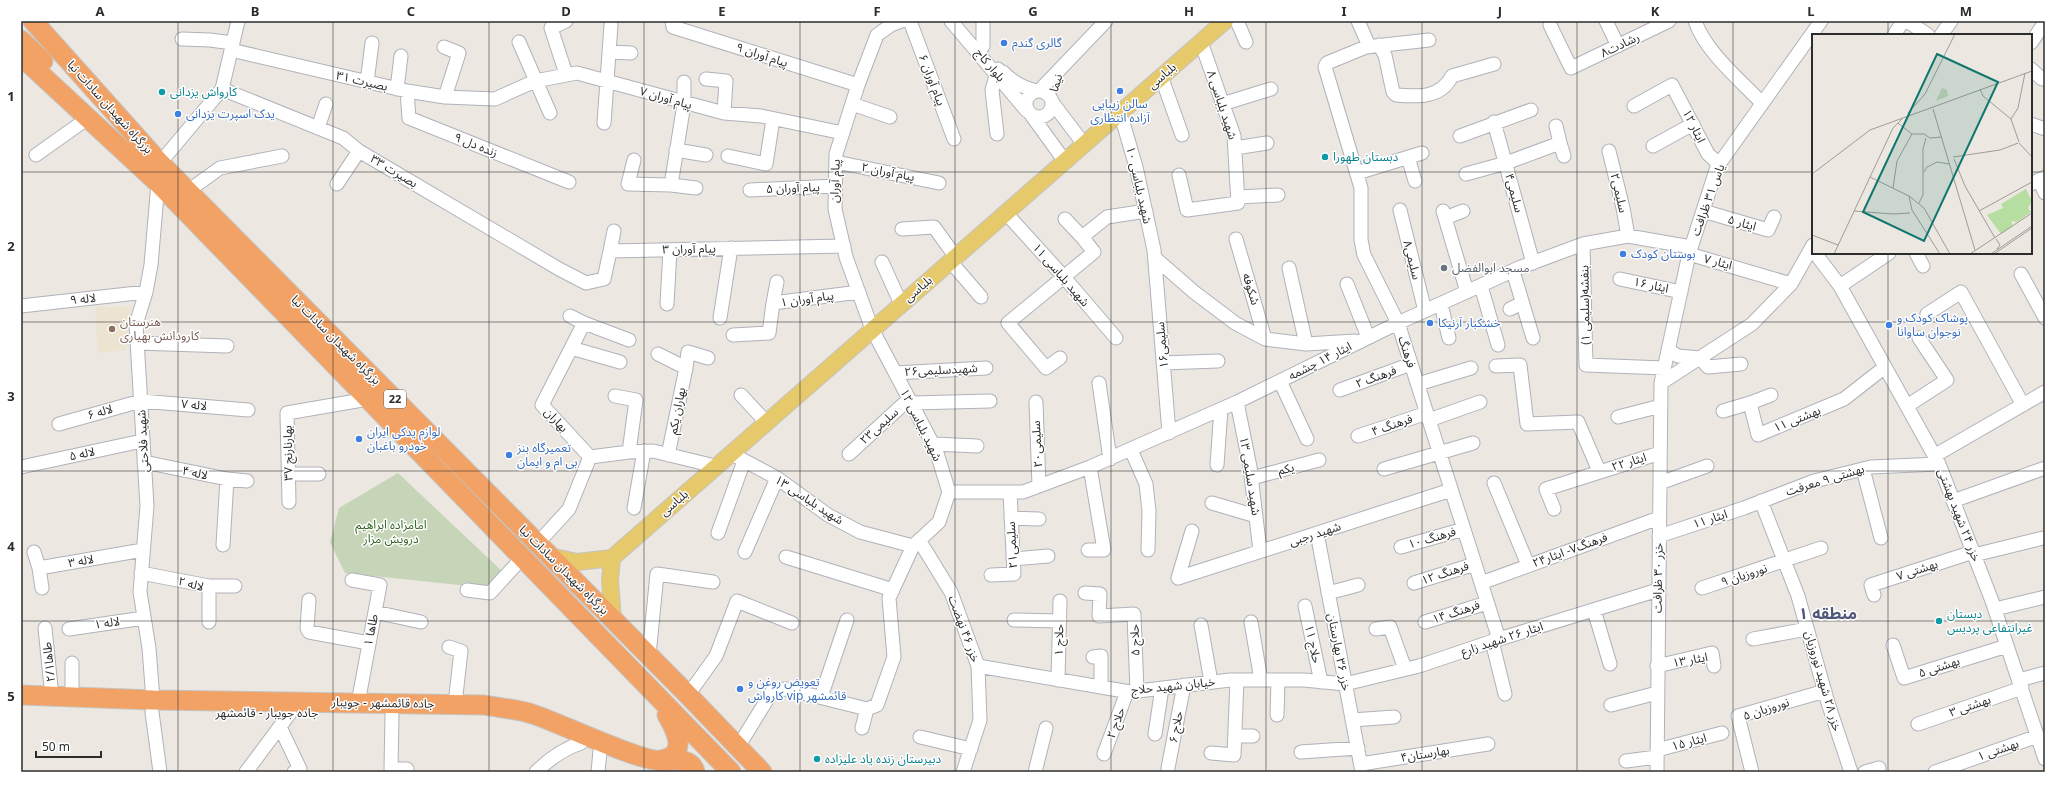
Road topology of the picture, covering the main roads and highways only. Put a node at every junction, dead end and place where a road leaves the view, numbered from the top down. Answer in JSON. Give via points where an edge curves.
{"nodes":[{"id":1,"x":33,"y":21,"type":"edge"},
{"id":2,"x":1225,"y":21,"type":"edge"},
{"id":3,"x":21,"y":40,"type":"edge"},
{"id":4,"x":21,"y":56,"type":"edge"},
{"id":5,"x":88,"y":118,"type":"junction"},
{"id":6,"x":543,"y":550,"type":"junction"},
{"id":7,"x":612,"y":558,"type":"junction"},
{"id":8,"x":613,"y":619,"type":"junction"},
{"id":9,"x":21,"y":695,"type":"edge"},
{"id":10,"x":658,"y":700,"type":"junction"},
{"id":11,"x":153,"y":706,"type":"junction"},
{"id":12,"x":21,"y":708,"type":"edge"},
{"id":13,"x":656,"y":766,"type":"edge"},
{"id":14,"x":695,"y":772,"type":"edge"},
{"id":15,"x":731,"y":772,"type":"edge"},
{"id":16,"x":762,"y":772,"type":"edge"}],
"edges":[{"from":1,"to":6,"type":"highway","name":"بزرگراه شهیدان سادات نیا","number":"22","via":[[160,162]]},
{"from":2,"to":7,"type":"main road","name":"بلباسی","via":[[766,422],[737,457],[715,466]]},
{"from":3,"to":5,"type":"highway","via":[[50,68]]},
{"from":4,"to":5,"type":"highway","name":"بزرگراه شهیدان سادات نیا","number":"22"},
{"from":5,"to":10,"type":"highway","name":"بزرگراه شهیدان سادات نیا","number":"22","via":[[158,183]]},
{"from":6,"to":7,"type":"main road","via":[[577,562]]},
{"from":6,"to":8,"type":"highway","name":"بزرگراه شهیدان سادات نیا","number":"22"},
{"from":7,"to":8,"type":"main road","via":[[610,581]]},
{"from":8,"to":16,"type":"highway","name":"بزرگراه شهیدان سادات نیا","number":"22"},
{"from":9,"to":11,"type":"highway","name":"جاده قائمشهر - جویبار","via":[[72,697]]},
{"from":10,"to":13,"type":"highway","via":[[678,735],[679,746],[672,755]]},
{"from":10,"to":15,"type":"highway","name":"بزرگراه شهیدان سادات نیا","number":"22"},
{"from":11,"to":12,"type":"highway","name":"جاده جویبار - قائمشهر"},
{"from":11,"to":13,"type":"highway","name":"جاده جویبار - قائمشهر","via":[[285,720],[392,715],[493,719],[528,725],[600,751]]},
{"from":11,"to":13,"type":"highway","name":"جاده قائمشهر - جویبار","via":[[358,703],[484,705],[531,714],[636,755]]},
{"from":13,"to":14,"type":"highway","via":[[685,760],[691,763]]}]}
